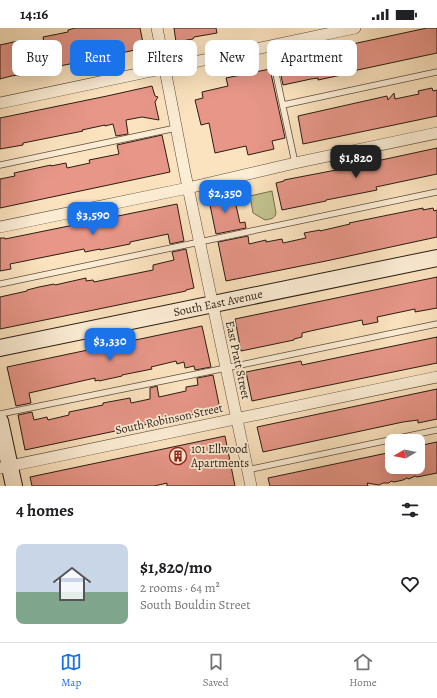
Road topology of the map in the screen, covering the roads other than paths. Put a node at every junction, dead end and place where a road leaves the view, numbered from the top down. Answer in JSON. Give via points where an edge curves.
{"nodes":[{"id":1,"x":157,"y":28,"type":"edge"},
{"id":2,"x":355,"y":28,"type":"edge"},
{"id":3,"x":159,"y":40,"type":"edge"},
{"id":4,"x":298,"y":40,"type":"edge"},
{"id":5,"x":267,"y":47,"type":"edge"},
{"id":6,"x":197,"y":61,"type":"edge"},
{"id":7,"x":437,"y":72,"type":"edge"},
{"id":8,"x":133,"y":75,"type":"edge"},
{"id":9,"x":166,"y":76,"type":"edge"},
{"id":10,"x":277,"y":76,"type":"edge"},
{"id":11,"x":0,"y":103,"type":"edge"},
{"id":12,"x":283,"y":105,"type":"junction"},
{"id":13,"x":176,"y":128,"type":"junction"},
{"id":14,"x":437,"y":132,"type":"edge"},
{"id":15,"x":295,"y":163,"type":"junction"},
{"id":16,"x":0,"y":165,"type":"edge"},
{"id":17,"x":188,"y":188,"type":"junction"},
{"id":18,"x":437,"y":192,"type":"edge"},
{"id":19,"x":0,"y":227,"type":"edge"},
{"id":20,"x":199,"y":242,"type":"junction"},
{"id":21,"x":437,"y":258,"type":"edge"},
{"id":22,"x":0,"y":284,"type":"edge"},
{"id":23,"x":212,"y":304,"type":"junction"},
{"id":24,"x":437,"y":324,"type":"edge"},
{"id":25,"x":0,"y":348,"type":"edge"},
{"id":26,"x":226,"y":368,"type":"junction"},
{"id":27,"x":437,"y":376,"type":"edge"},
{"id":28,"x":0,"y":414,"type":"edge"},
{"id":29,"x":237,"y":418,"type":"junction"},
{"id":30,"x":0,"y":421,"type":"edge"},
{"id":31,"x":437,"y":430,"type":"edge"},
{"id":32,"x":5,"y":467,"type":"edge"},
{"id":33,"x":248,"y":470,"type":"junction"},
{"id":34,"x":14,"y":486,"type":"edge"},
{"id":35,"x":251,"y":486,"type":"edge"}],
"edges":[{"from":1,"to":3,"type":"street","name":"East Pratt Street"},
{"from":2,"to":4,"type":"street"},
{"from":5,"to":6,"type":"street"},
{"from":7,"to":12,"type":"lane"},
{"from":8,"to":11,"type":"street"},
{"from":9,"to":13,"type":"street","name":"East Pratt Street"},
{"from":10,"to":12,"type":"lane"},
{"from":12,"to":15,"type":"lane"},
{"from":13,"to":16,"type":"lane"},
{"from":13,"to":17,"type":"street","name":"East Pratt Street"},
{"from":14,"to":15,"type":"street"},
{"from":15,"to":17,"type":"street"},
{"from":17,"to":19,"type":"street"},
{"from":17,"to":20,"type":"street","name":"East Pratt Street"},
{"from":18,"to":20,"type":"lane"},
{"from":20,"to":22,"type":"lane"},
{"from":20,"to":23,"type":"street","name":"East Pratt Street"},
{"from":21,"to":23,"type":"street","name":"South East Avenue"},
{"from":23,"to":25,"type":"street","name":"South East Avenue"},
{"from":23,"to":26,"type":"street","name":"East Pratt Street"},
{"from":24,"to":26,"type":"lane"},
{"from":26,"to":28,"type":"lane"},
{"from":26,"to":29,"type":"street","name":"East Pratt Street"},
{"from":27,"to":29,"type":"street","name":"South Robinson Street"},
{"from":29,"to":32,"type":"street","name":"South Robinson Street"},
{"from":29,"to":33,"type":"street","name":"East Pratt Street"},
{"from":30,"to":32,"type":"street"},
{"from":31,"to":33,"type":"lane"},
{"from":32,"to":34,"type":"street"},
{"from":33,"to":35,"type":"street","name":"East Pratt Street"}]}
